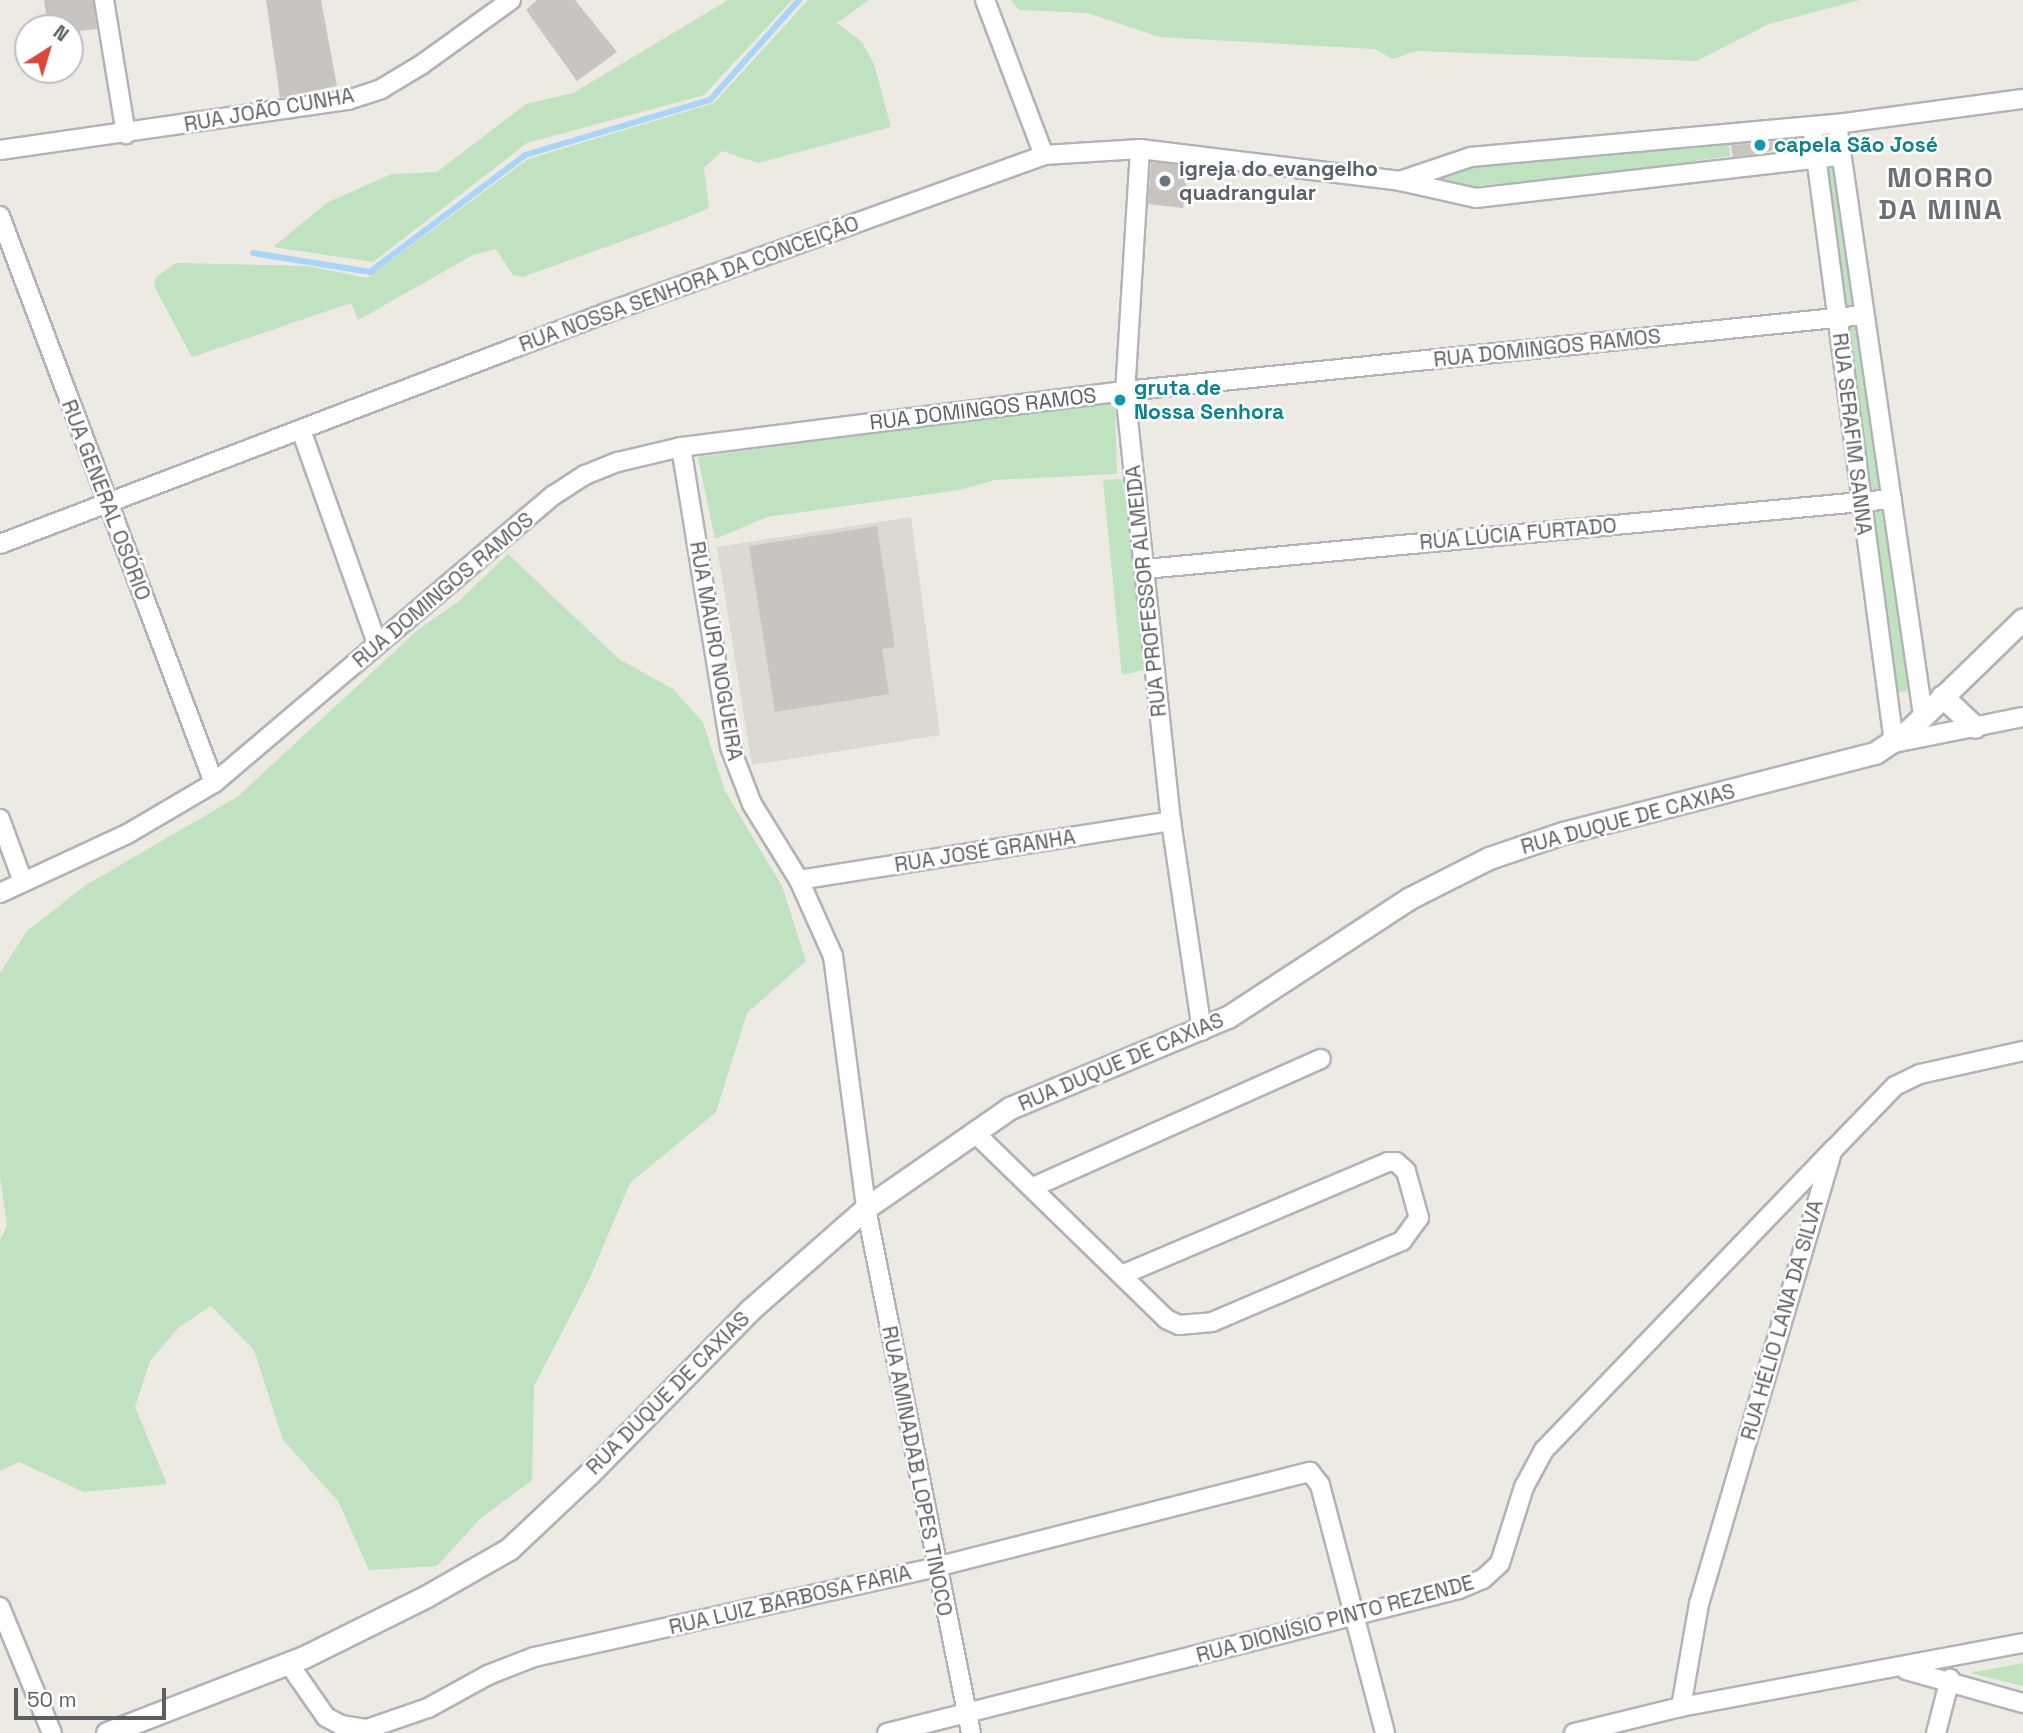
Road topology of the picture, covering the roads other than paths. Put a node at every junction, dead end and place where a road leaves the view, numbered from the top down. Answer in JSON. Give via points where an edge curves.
{"nodes":[{"id":1,"x":104,"y":0,"type":"edge"},
{"id":2,"x":510,"y":0,"type":"edge"},
{"id":3,"x":985,"y":0,"type":"edge"},
{"id":4,"x":2023,"y":99,"type":"edge"},
{"id":5,"x":1837,"y":124,"type":"junction"},
{"id":6,"x":1812,"y":126,"type":"junction"},
{"id":7,"x":126,"y":134,"type":"junction"},
{"id":8,"x":1140,"y":149,"type":"junction"},
{"id":9,"x":0,"y":150,"type":"edge"},
{"id":10,"x":1044,"y":155,"type":"junction"},
{"id":11,"x":1841,"y":156,"type":"junction"},
{"id":12,"x":1816,"y":159,"type":"junction"},
{"id":13,"x":1400,"y":181,"type":"junction"},
{"id":14,"x":0,"y":216,"type":"edge"},
{"id":15,"x":1864,"y":315,"type":"junction"},
{"id":16,"x":1837,"y":317,"type":"junction"},
{"id":17,"x":1125,"y":391,"type":"junction"},
{"id":18,"x":301,"y":430,"type":"junction"},
{"id":19,"x":681,"y":447,"type":"junction"},
{"id":20,"x":1892,"y":499,"type":"junction"},
{"id":21,"x":1859,"y":502,"type":"junction"},
{"id":22,"x":106,"y":503,"type":"junction"},
{"id":23,"x":0,"y":544,"type":"edge"},
{"id":24,"x":1144,"y":569,"type":"junction"},
{"id":25,"x":2023,"y":619,"type":"edge"},
{"id":26,"x":377,"y":645,"type":"junction"},
{"id":27,"x":1942,"y":696,"type":"junction"},
{"id":28,"x":1923,"y":715,"type":"junction"},
{"id":29,"x":2023,"y":717,"type":"edge"},
{"id":30,"x":1975,"y":727,"type":"junction"},
{"id":31,"x":1894,"y":743,"type":"junction"},
{"id":32,"x":215,"y":783,"type":"junction"},
{"id":33,"x":0,"y":819,"type":"edge"},
{"id":34,"x":1171,"y":821,"type":"junction"},
{"id":35,"x":799,"y":880,"type":"junction"},
{"id":36,"x":23,"y":882,"type":"junction"},
{"id":37,"x":0,"y":893,"type":"edge"},
{"id":38,"x":1202,"y":1031,"type":"junction"},
{"id":39,"x":2023,"y":1051,"type":"edge"},
{"id":40,"x":1321,"y":1059,"type":"dead end"},
{"id":41,"x":974,"y":1132,"type":"junction"},
{"id":42,"x":1833,"y":1150,"type":"junction"},
{"id":43,"x":1033,"y":1187,"type":"junction"},
{"id":44,"x":866,"y":1208,"type":"junction"},
{"id":45,"x":1124,"y":1274,"type":"junction"},
{"id":46,"x":936,"y":1567,"type":"junction"},
{"id":47,"x":0,"y":1607,"type":"edge"},
{"id":48,"x":1352,"y":1616,"type":"junction"},
{"id":49,"x":2023,"y":1643,"type":"edge"},
{"id":50,"x":289,"y":1664,"type":"junction"},
{"id":51,"x":1899,"y":1668,"type":"junction"},
{"id":52,"x":1950,"y":1679,"type":"junction"},
{"id":53,"x":2023,"y":1703,"type":"edge"},
{"id":54,"x":1681,"y":1707,"type":"junction"},
{"id":55,"x":968,"y":1724,"type":"edge"},
{"id":56,"x":52,"y":1733,"type":"edge"},
{"id":57,"x":107,"y":1733,"type":"edge"},
{"id":58,"x":887,"y":1733,"type":"edge"},
{"id":59,"x":1385,"y":1733,"type":"edge"},
{"id":60,"x":1574,"y":1733,"type":"edge"},
{"id":61,"x":1936,"y":1733,"type":"edge"}],
"edges":[{"from":1,"to":7,"type":"street"},
{"from":2,"to":7,"type":"street","name":"RUA JOÃO CUNHA","via":[[381,89],[348,100]]},
{"from":3,"to":10,"type":"street"},
{"from":4,"to":5,"type":"street","name":"RUA NOSSA SENHORA DA CONCEIÇÃO"},
{"from":5,"to":6,"type":"street","name":"RUA NOSSA SENHORA DA CONCEIÇÃO"},
{"from":5,"to":11,"type":"street","name":"RUA SERAFIM SANNA"},
{"from":6,"to":12,"type":"street","name":"RUA SERAFIM SANNA"},
{"from":6,"to":13,"type":"street","name":"RUA NOSSA SENHORA DA CONCEIÇÃO","via":[[1471,158]]},
{"from":7,"to":9,"type":"street","name":"RUA JOÃO CUNHA"},
{"from":8,"to":10,"type":"street","name":"RUA NOSSA SENHORA DA CONCEIÇÃO"},
{"from":8,"to":13,"type":"street","name":"RUA NOSSA SENHORA DA CONCEIÇÃO"},
{"from":8,"to":17,"type":"street","name":"RUA PROFESSOR ALMEIDA"},
{"from":10,"to":18,"type":"street","name":"RUA NOSSA SENHORA DA CONCEIÇÃO","via":[[606,313]]},
{"from":11,"to":12,"type":"street","name":"RUA NOSSA SENHORA DA CONCEIÇÃO"},
{"from":11,"to":15,"type":"street","name":"RUA SERAFIM SANNA"},
{"from":12,"to":13,"type":"street","name":"RUA NOSSA SENHORA DA CONCEIÇÃO","via":[[1476,198]]},
{"from":12,"to":16,"type":"street","name":"RUA SERAFIM SANNA"},
{"from":14,"to":22,"type":"street","name":"RUA GENERAL OSÓRIO"},
{"from":15,"to":16,"type":"street","name":"RUA DOMINGOS RAMOS"},
{"from":15,"to":20,"type":"street","name":"RUA SERAFIM SANNA"},
{"from":16,"to":17,"type":"street","name":"RUA DOMINGOS RAMOS"},
{"from":16,"to":21,"type":"street","name":"RUA SERAFIM SANNA"},
{"from":17,"to":19,"type":"street","name":"RUA DOMINGOS RAMOS"},
{"from":17,"to":24,"type":"street","name":"RUA PROFESSOR ALMEIDA"},
{"from":18,"to":22,"type":"street","name":"RUA NOSSA SENHORA DA CONCEIÇÃO"},
{"from":18,"to":26,"type":"street"},
{"from":19,"to":26,"type":"street","name":"RUA DOMINGOS RAMOS","via":[[618,462],[574,482]]},
{"from":19,"to":35,"type":"street","name":"RUA MAURO NOGUEIRA","via":[[730,747],[752,804]]},
{"from":20,"to":21,"type":"street","name":"RUA LÚCIA FURTADO"},
{"from":20,"to":28,"type":"street","name":"RUA SERAFIM SANNA"},
{"from":21,"to":24,"type":"street","name":"RUA LÚCIA FURTADO"},
{"from":21,"to":31,"type":"street","name":"RUA SERAFIM SANNA"},
{"from":22,"to":23,"type":"street","name":"RUA NOSSA SENHORA DA CONCEIÇÃO"},
{"from":22,"to":32,"type":"street","name":"RUA GENERAL OSÓRIO"},
{"from":24,"to":34,"type":"street","name":"RUA PROFESSOR ALMEIDA"},
{"from":25,"to":27,"type":"street","name":"RUA DUQUE DE CAXIAS"},
{"from":26,"to":32,"type":"street","name":"RUA DOMINGOS RAMOS"},
{"from":27,"to":28,"type":"street","name":"RUA DUQUE DE CAXIAS"},
{"from":27,"to":30,"type":"street"},
{"from":28,"to":31,"type":"street","name":"RUA DUQUE DE CAXIAS"},
{"from":29,"to":30,"type":"street"},
{"from":30,"to":31,"type":"street"},
{"from":31,"to":38,"type":"street","name":"RUA DUQUE DE CAXIAS","via":[[1860,759],[1563,833],[1489,858],[1408,899]]},
{"from":32,"to":36,"type":"street","name":"RUA DOMINGOS RAMOS","via":[[128,833]]},
{"from":33,"to":36,"type":"street"},
{"from":34,"to":35,"type":"street","name":"RUA JOSÉ GRANHA"},
{"from":34,"to":38,"type":"street","name":"RUA PROFESSOR ALMEIDA"},
{"from":35,"to":44,"type":"street","name":"RUA MAURO NOGUEIRA","via":[[833,956]]},
{"from":36,"to":37,"type":"street","name":"RUA DOMINGOS RAMOS"},
{"from":38,"to":41,"type":"street","name":"RUA DUQUE DE CAXIAS","via":[[1045,1090]]},
{"from":39,"to":42,"type":"street","name":"RUA HÉLIO LANA DA SILVA","via":[[1920,1074],[1895,1086]]},
{"from":40,"to":43,"type":"street"},
{"from":41,"to":43,"type":"street"},
{"from":41,"to":44,"type":"street","name":"RUA DUQUE DE CAXIAS"},
{"from":42,"to":48,"type":"street","name":"RUA DIONÍSIO PINTO REZENDE","via":[[1544,1450],[1524,1487],[1500,1563],[1483,1579],[1459,1589]]},
{"from":42,"to":54,"type":"street","name":"RUA HÉLIO LANA DA SILVA","via":[[1699,1604]]},
{"from":43,"to":45,"type":"street"},
{"from":44,"to":46,"type":"street","name":"RUA AMINADAB LOPES TINOCO"},
{"from":44,"to":50,"type":"street","name":"RUA DUQUE DE CAXIAS","via":[[713,1344],[589,1474],[509,1549],[425,1597]]},
{"from":45,"to":45,"type":"street","via":[[1166,1319],[1194,1326],[1402,1241],[1419,1218],[1406,1171],[1402,1165],[1388,1162]]},
{"from":46,"to":48,"type":"street","name":"RUA LUIZ BARBOSA FARIA","via":[[1310,1472],[1320,1485]]},
{"from":46,"to":50,"type":"street","name":"RUA LUIZ BARBOSA FARIA","via":[[534,1657],[507,1666],[428,1708],[367,1729],[326,1717]]},
{"from":46,"to":55,"type":"street","name":"RUA AMINADAB LOPES TINOCO"},
{"from":47,"to":56,"type":"street"},
{"from":48,"to":55,"type":"street","name":"RUA DIONÍSIO PINTO REZENDE"},
{"from":48,"to":59,"type":"street"},
{"from":49,"to":51,"type":"street"},
{"from":50,"to":57,"type":"street","name":"RUA DUQUE DE CAXIAS"},
{"from":51,"to":52,"type":"street"},
{"from":51,"to":54,"type":"street"},
{"from":52,"to":53,"type":"street"},
{"from":52,"to":61,"type":"street"},
{"from":54,"to":60,"type":"street"},
{"from":55,"to":58,"type":"street","name":"RUA DIONÍSIO PINTO REZENDE"}]}
